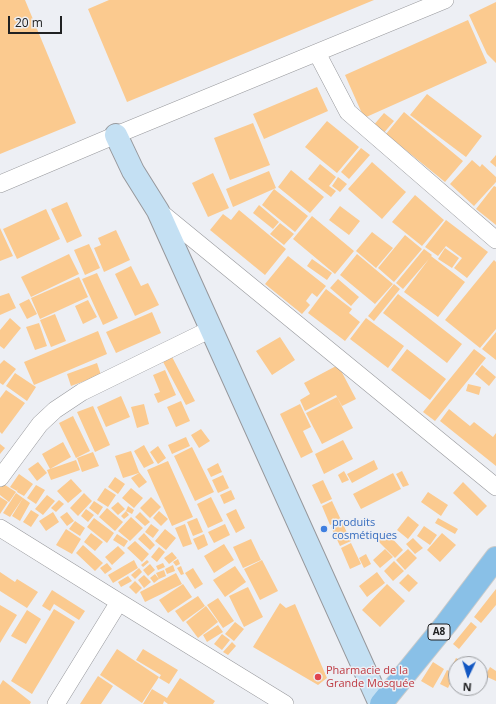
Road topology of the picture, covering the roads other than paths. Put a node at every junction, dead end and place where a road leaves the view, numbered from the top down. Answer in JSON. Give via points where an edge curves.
{"nodes":[{"id":1,"x":445,"y":0,"type":"edge"},
{"id":2,"x":317,"y":53,"type":"junction"},
{"id":3,"x":116,"y":135,"type":"junction"},
{"id":4,"x":0,"y":184,"type":"edge"},
{"id":5,"x":158,"y":211,"type":"junction"},
{"id":6,"x":496,"y":240,"type":"edge"},
{"id":7,"x":211,"y":329,"type":"junction"},
{"id":8,"x":0,"y":478,"type":"edge"},
{"id":9,"x":496,"y":487,"type":"edge"},
{"id":10,"x":0,"y":528,"type":"edge"},
{"id":11,"x":496,"y":558,"type":"edge"},
{"id":12,"x":118,"y":602,"type":"junction"},
{"id":13,"x":56,"y":704,"type":"edge"},
{"id":14,"x":285,"y":704,"type":"edge"},
{"id":15,"x":380,"y":704,"type":"edge"}],
"edges":[{"from":1,"to":2,"type":"street"},
{"from":2,"to":3,"type":"street"},
{"from":2,"to":6,"type":"street","via":[[348,112]]},
{"from":3,"to":4,"type":"street"},
{"from":3,"to":5,"type":"main road","via":[[133,171]]},
{"from":5,"to":7,"type":"main road"},
{"from":5,"to":9,"type":"street"},
{"from":7,"to":8,"type":"street","via":[[70,399],[40,424]]},
{"from":7,"to":15,"type":"main road"},
{"from":10,"to":12,"type":"street"},
{"from":11,"to":15,"type":"main road","number":"A8"},
{"from":12,"to":13,"type":"street"},
{"from":12,"to":14,"type":"street"}]}
